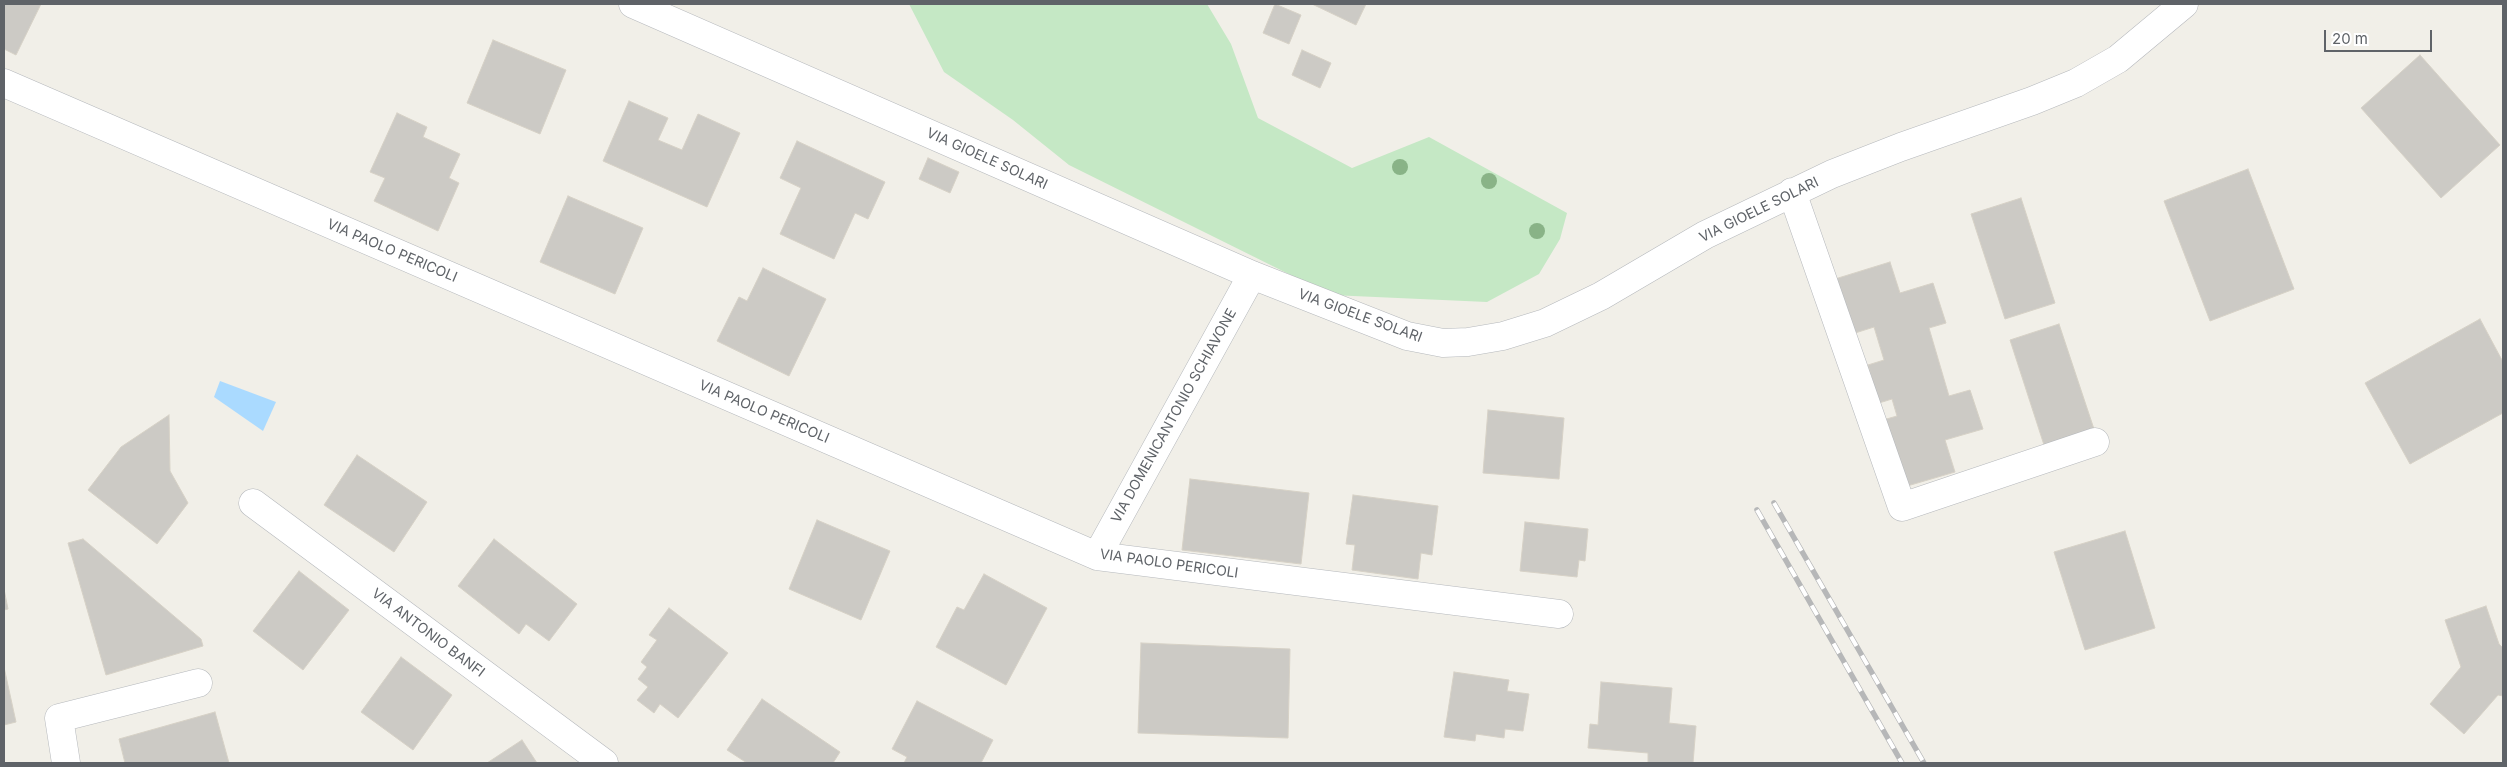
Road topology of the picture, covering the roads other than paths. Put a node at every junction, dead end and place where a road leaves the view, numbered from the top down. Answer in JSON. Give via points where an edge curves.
{"nodes":[{"id":1,"x":633,"y":4,"type":"edge"},
{"id":2,"x":2184,"y":4,"type":"edge"},
{"id":3,"x":4,"y":84,"type":"edge"},
{"id":4,"x":1792,"y":192,"type":"junction"},
{"id":5,"x":1252,"y":275,"type":"junction"},
{"id":6,"x":2095,"y":442,"type":"dead end"},
{"id":7,"x":252,"y":502,"type":"dead end"},
{"id":8,"x":1097,"y":556,"type":"junction"},
{"id":9,"x":1559,"y":614,"type":"dead end"},
{"id":10,"x":198,"y":684,"type":"dead end"},
{"id":11,"x":66,"y":763,"type":"edge"},
{"id":12,"x":604,"y":763,"type":"edge"}],
"edges":[{"from":1,"to":5,"type":"street","name":"VIA GIOELE SOLARI"},
{"from":2,"to":4,"type":"street","name":"VIA GIOELE SOLARI","via":[[2118,59],[2076,83],[2032,102],[1856,164]]},
{"from":3,"to":8,"type":"street","name":"VIA PAOLO PERICOLI"},
{"from":4,"to":5,"type":"street","name":"VIA GIOELE SOLARI","via":[[1705,235],[1571,311],[1525,330],[1477,341],[1444,343],[1407,336]]},
{"from":4,"to":6,"type":"street","via":[[1902,507]]},
{"from":5,"to":8,"type":"street","name":"VIA DOMENICANTONIO SCHIAVONE"},
{"from":7,"to":12,"type":"street","name":"VIA ANTONIO BANFI"},
{"from":8,"to":9,"type":"street","name":"VIA PAOLO PERICOLI"},
{"from":10,"to":11,"type":"street","via":[[59,718]]}]}
